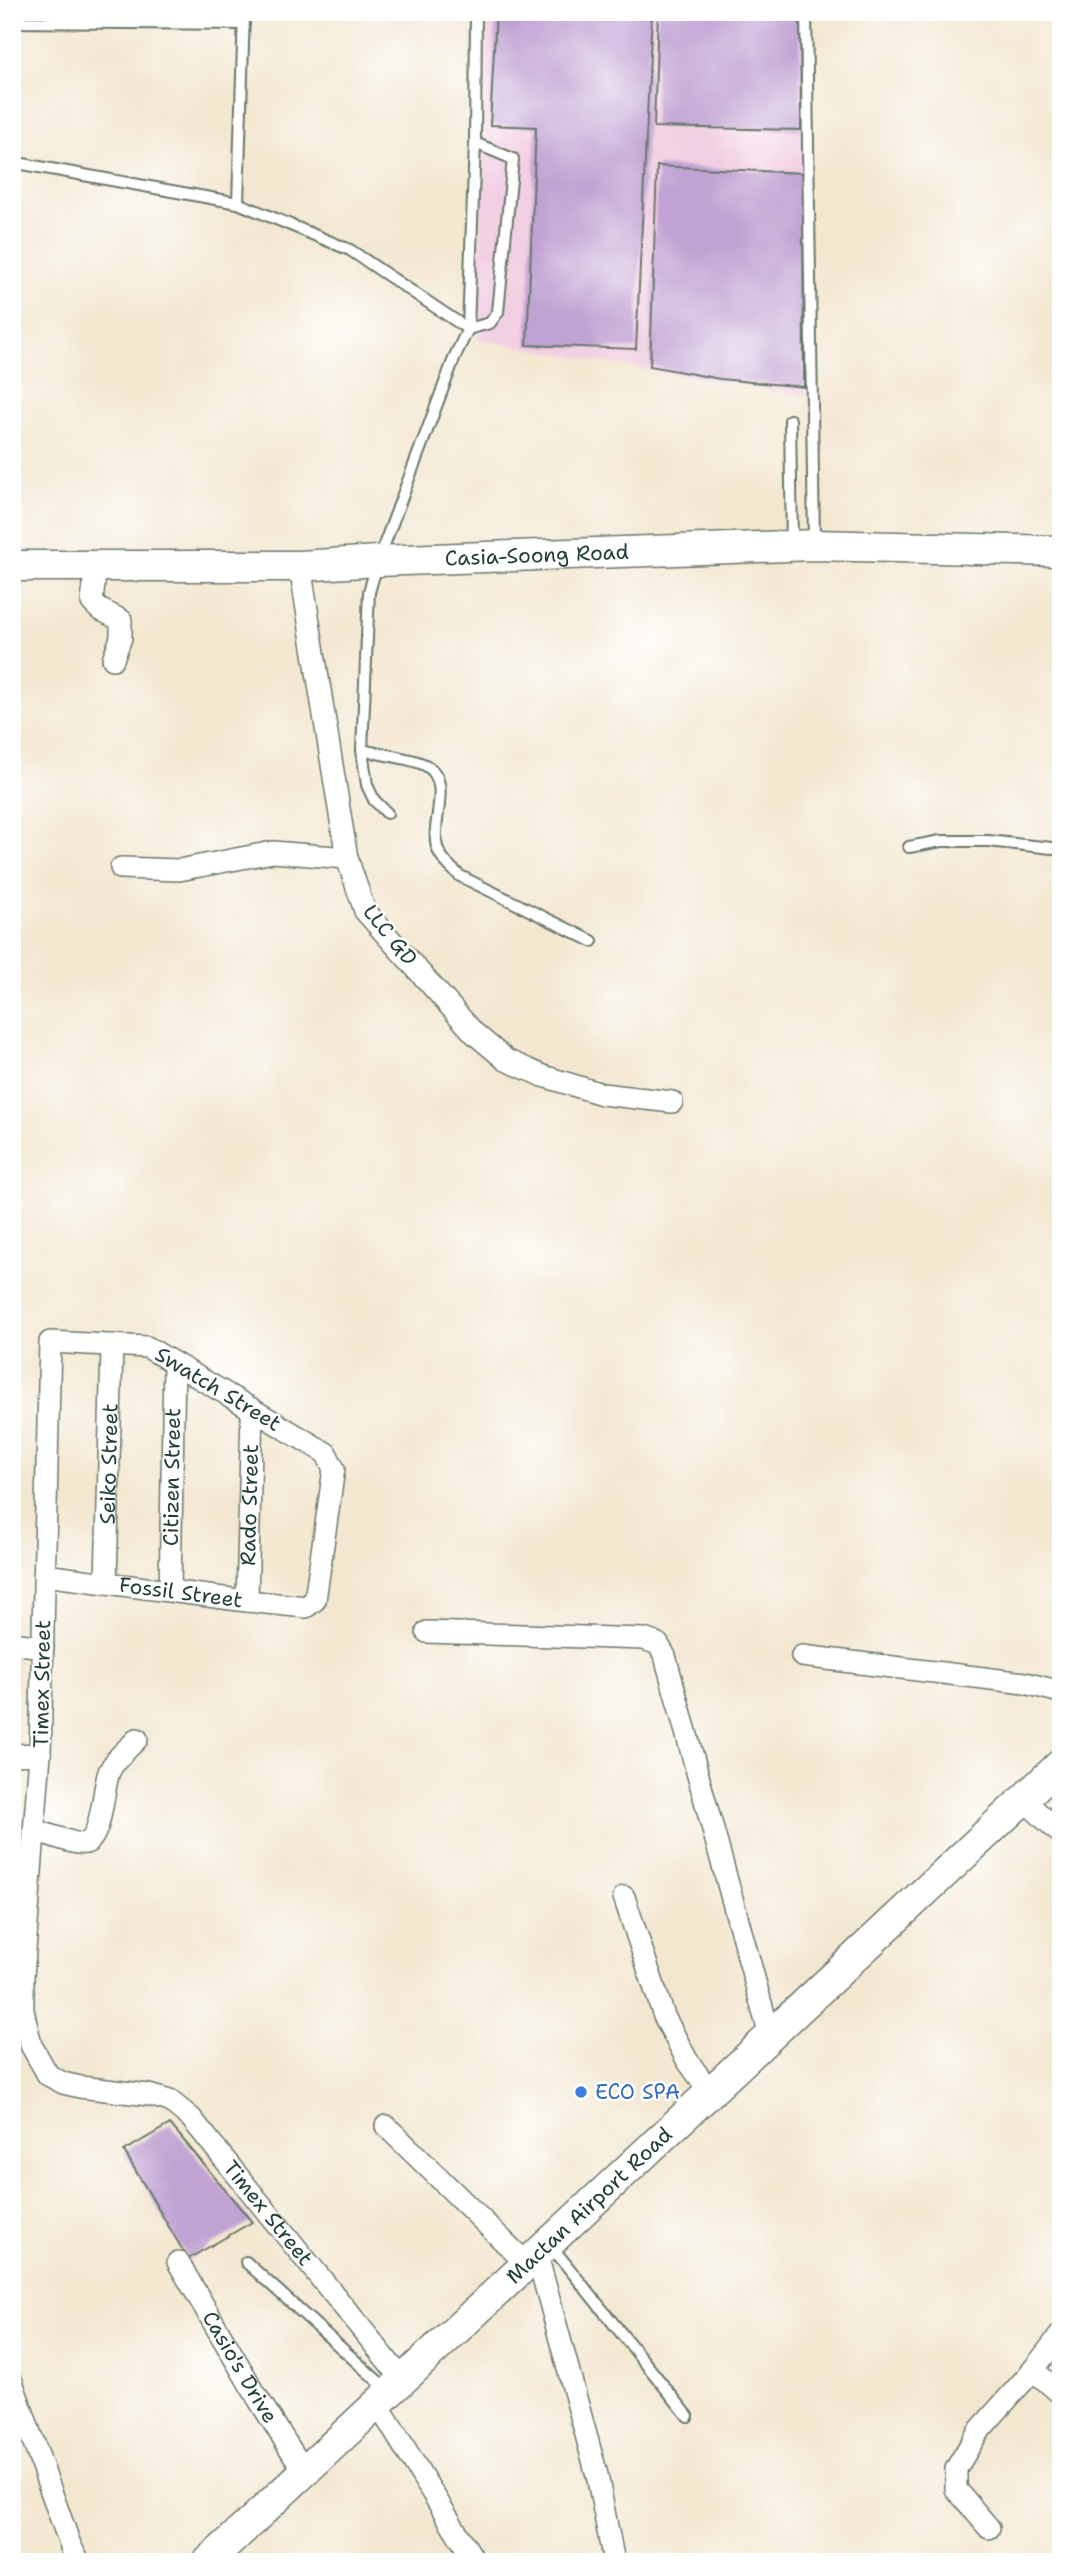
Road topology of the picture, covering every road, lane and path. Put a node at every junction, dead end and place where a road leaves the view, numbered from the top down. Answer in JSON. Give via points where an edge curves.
{"nodes":[{"id":1,"x":476,"y":12,"type":"edge"},
{"id":2,"x":806,"y":12,"type":"edge"},
{"id":3,"x":244,"y":18,"type":"edge"},
{"id":4,"x":12,"y":22,"type":"edge"},
{"id":5,"x":475,"y":143,"type":"junction"},
{"id":6,"x":12,"y":162,"type":"edge"},
{"id":7,"x":238,"y":203,"type":"junction"},
{"id":8,"x":468,"y":329,"type":"junction"},
{"id":9,"x":790,"y":420,"type":"dead end"},
{"id":10,"x":803,"y":545,"type":"junction"},
{"id":11,"x":1061,"y":551,"type":"edge"},
{"id":12,"x":378,"y":561,"type":"junction"},
{"id":13,"x":12,"y":566,"type":"edge"},
{"id":14,"x":96,"y":566,"type":"junction"},
{"id":15,"x":300,"y":566,"type":"junction"},
{"id":16,"x":113,"y":659,"type":"dead end"},
{"id":17,"x":362,"y":750,"type":"junction"},
{"id":18,"x":387,"y":813,"type":"dead end"},
{"id":19,"x":909,"y":847,"type":"dead end"},
{"id":20,"x":1061,"y":849,"type":"edge"},
{"id":21,"x":346,"y":858,"type":"junction"},
{"id":22,"x":121,"y":869,"type":"dead end"},
{"id":23,"x":592,"y":941,"type":"dead end"},
{"id":24,"x":672,"y":1102,"type":"dead end"},
{"id":25,"x":50,"y":1342,"type":"joint"},
{"id":26,"x":112,"y":1345,"type":"junction"},
{"id":27,"x":174,"y":1363,"type":"junction"},
{"id":28,"x":252,"y":1409,"type":"junction"},
{"id":29,"x":44,"y":1575,"type":"junction"},
{"id":30,"x":106,"y":1583,"type":"junction"},
{"id":31,"x":170,"y":1591,"type":"junction"},
{"id":32,"x":315,"y":1600,"type":"joint"},
{"id":33,"x":247,"y":1601,"type":"junction"},
{"id":34,"x":427,"y":1632,"type":"dead end"},
{"id":35,"x":12,"y":1643,"type":"edge"},
{"id":36,"x":43,"y":1647,"type":"junction"},
{"id":37,"x":802,"y":1656,"type":"dead end"},
{"id":38,"x":1061,"y":1692,"type":"edge"},
{"id":39,"x":137,"y":1739,"type":"dead end"},
{"id":40,"x":40,"y":1754,"type":"junction"},
{"id":41,"x":12,"y":1755,"type":"edge"},
{"id":42,"x":1061,"y":1764,"type":"edge"},
{"id":43,"x":1023,"y":1799,"type":"junction"},
{"id":44,"x":34,"y":1830,"type":"junction"},
{"id":45,"x":1061,"y":1834,"type":"edge"},
{"id":46,"x":624,"y":1897,"type":"dead end"},
{"id":47,"x":770,"y":2036,"type":"junction"},
{"id":48,"x":710,"y":2092,"type":"junction"},
{"id":49,"x":386,"y":2126,"type":"dead end"},
{"id":50,"x":538,"y":2254,"type":"junction"},
{"id":51,"x":178,"y":2262,"type":"dead end"},
{"id":52,"x":246,"y":2262,"type":"dead end"},
{"id":53,"x":1061,"y":2334,"type":"edge"},
{"id":54,"x":1033,"y":2370,"type":"junction"},
{"id":55,"x":12,"y":2382,"type":"edge"},
{"id":56,"x":390,"y":2392,"type":"junction"},
{"id":57,"x":1061,"y":2394,"type":"edge"},
{"id":58,"x":688,"y":2416,"type":"dead end"},
{"id":59,"x":303,"y":2471,"type":"junction"},
{"id":60,"x":989,"y":2528,"type":"dead end"},
{"id":61,"x":79,"y":2562,"type":"edge"},
{"id":62,"x":208,"y":2562,"type":"edge"},
{"id":63,"x":475,"y":2562,"type":"edge"},
{"id":64,"x":614,"y":2562,"type":"edge"}],
"edges":[{"from":1,"to":5,"type":"lane"},
{"from":2,"to":10,"type":"lane"},
{"from":3,"to":4,"type":"lane"},
{"from":3,"to":7,"type":"lane"},
{"from":5,"to":8,"type":"lane"},
{"from":5,"to":8,"type":"lane","via":[[513,159],[498,312],[490,323]]},
{"from":6,"to":7,"type":"lane"},
{"from":7,"to":8,"type":"lane","via":[[350,250]]},
{"from":8,"to":12,"type":"lane"},
{"from":9,"to":10,"type":"lane"},
{"from":10,"to":11,"type":"main road","name":"Casia-Soong Road"},
{"from":10,"to":12,"type":"main road","name":"Casia-Soong Road"},
{"from":12,"to":15,"type":"main road","name":"Casia-Soong Road"},
{"from":12,"to":17,"type":"lane","via":[[369,592]]},
{"from":13,"to":14,"type":"main road","name":"Casia-Soong Road"},
{"from":14,"to":15,"type":"main road","name":"Casia-Soong Road"},
{"from":14,"to":16,"type":"street","via":[[92,602],[121,620],[121,638]]},
{"from":15,"to":21,"type":"street","name":"LLC GD"},
{"from":17,"to":18,"type":"lane","via":[[367,785]]},
{"from":17,"to":23,"type":"lane","via":[[425,765],[433,772],[439,782],[437,846],[445,863],[460,876]]},
{"from":19,"to":20,"type":"lane","via":[[988,841]]},
{"from":21,"to":22,"type":"street","via":[[273,852],[179,870]]},
{"from":21,"to":24,"type":"street","name":"LLC GD","via":[[365,911],[474,1033],[506,1060],[602,1094]]},
{"from":25,"to":26,"type":"street","name":"Swatch Street"},
{"from":25,"to":29,"type":"street","name":"Timex Street"},
{"from":26,"to":27,"type":"street","name":"Swatch Street","via":[[147,1347]]},
{"from":26,"to":30,"type":"street","name":"Seiko Street"},
{"from":27,"to":28,"type":"street","name":"Swatch Street"},
{"from":27,"to":31,"type":"street","name":"Citizen Street"},
{"from":28,"to":32,"type":"street","name":"Swatch Street","via":[[326,1453],[333,1462]]},
{"from":28,"to":33,"type":"street","name":"Rado Street"},
{"from":29,"to":30,"type":"street","name":"Fossil Street"},
{"from":29,"to":36,"type":"street","name":"Timex Street"},
{"from":30,"to":31,"type":"street","name":"Fossil Street"},
{"from":31,"to":33,"type":"street","name":"Fossil Street"},
{"from":32,"to":33,"type":"street","name":"Fossil Street","via":[[306,1607]]},
{"from":34,"to":47,"type":"street","via":[[643,1639],[658,1644]]},
{"from":35,"to":36,"type":"street"},
{"from":36,"to":40,"type":"street","name":"Timex Street"},
{"from":37,"to":38,"type":"street","via":[[1026,1683]]},
{"from":39,"to":44,"type":"street","via":[[108,1774],[96,1830],[88,1842]]},
{"from":40,"to":41,"type":"street"},
{"from":40,"to":44,"type":"street","name":"Timex Street"},
{"from":42,"to":43,"type":"main road","name":"Mactan Airport Road"},
{"from":43,"to":45,"type":"street"},
{"from":43,"to":47,"type":"main road","name":"Mactan Airport Road"},
{"from":44,"to":56,"type":"street","name":"Timex Street","via":[[23,2010],[31,2045],[48,2075],[80,2087],[170,2101],[191,2118]]},
{"from":46,"to":48,"type":"street","via":[[664,2016]]},
{"from":47,"to":48,"type":"main road","name":"Mactan Airport Road"},
{"from":48,"to":50,"type":"main road","name":"Mactan Airport Road"},
{"from":49,"to":50,"type":"street"},
{"from":50,"to":56,"type":"main road","name":"Mactan Airport Road"},
{"from":50,"to":58,"type":"lane"},
{"from":50,"to":64,"type":"street","via":[[597,2475]]},
{"from":51,"to":59,"type":"street","name":"Casio's Drive"},
{"from":52,"to":56,"type":"lane"},
{"from":53,"to":54,"type":"street"},
{"from":54,"to":57,"type":"street"},
{"from":54,"to":60,"type":"street","via":[[978,2432],[956,2469],[956,2488]]},
{"from":55,"to":61,"type":"street"},
{"from":56,"to":59,"type":"main road","name":"Mactan Airport Road"},
{"from":56,"to":63,"type":"street"},
{"from":59,"to":62,"type":"main road","name":"Mactan Airport Road"}]}
